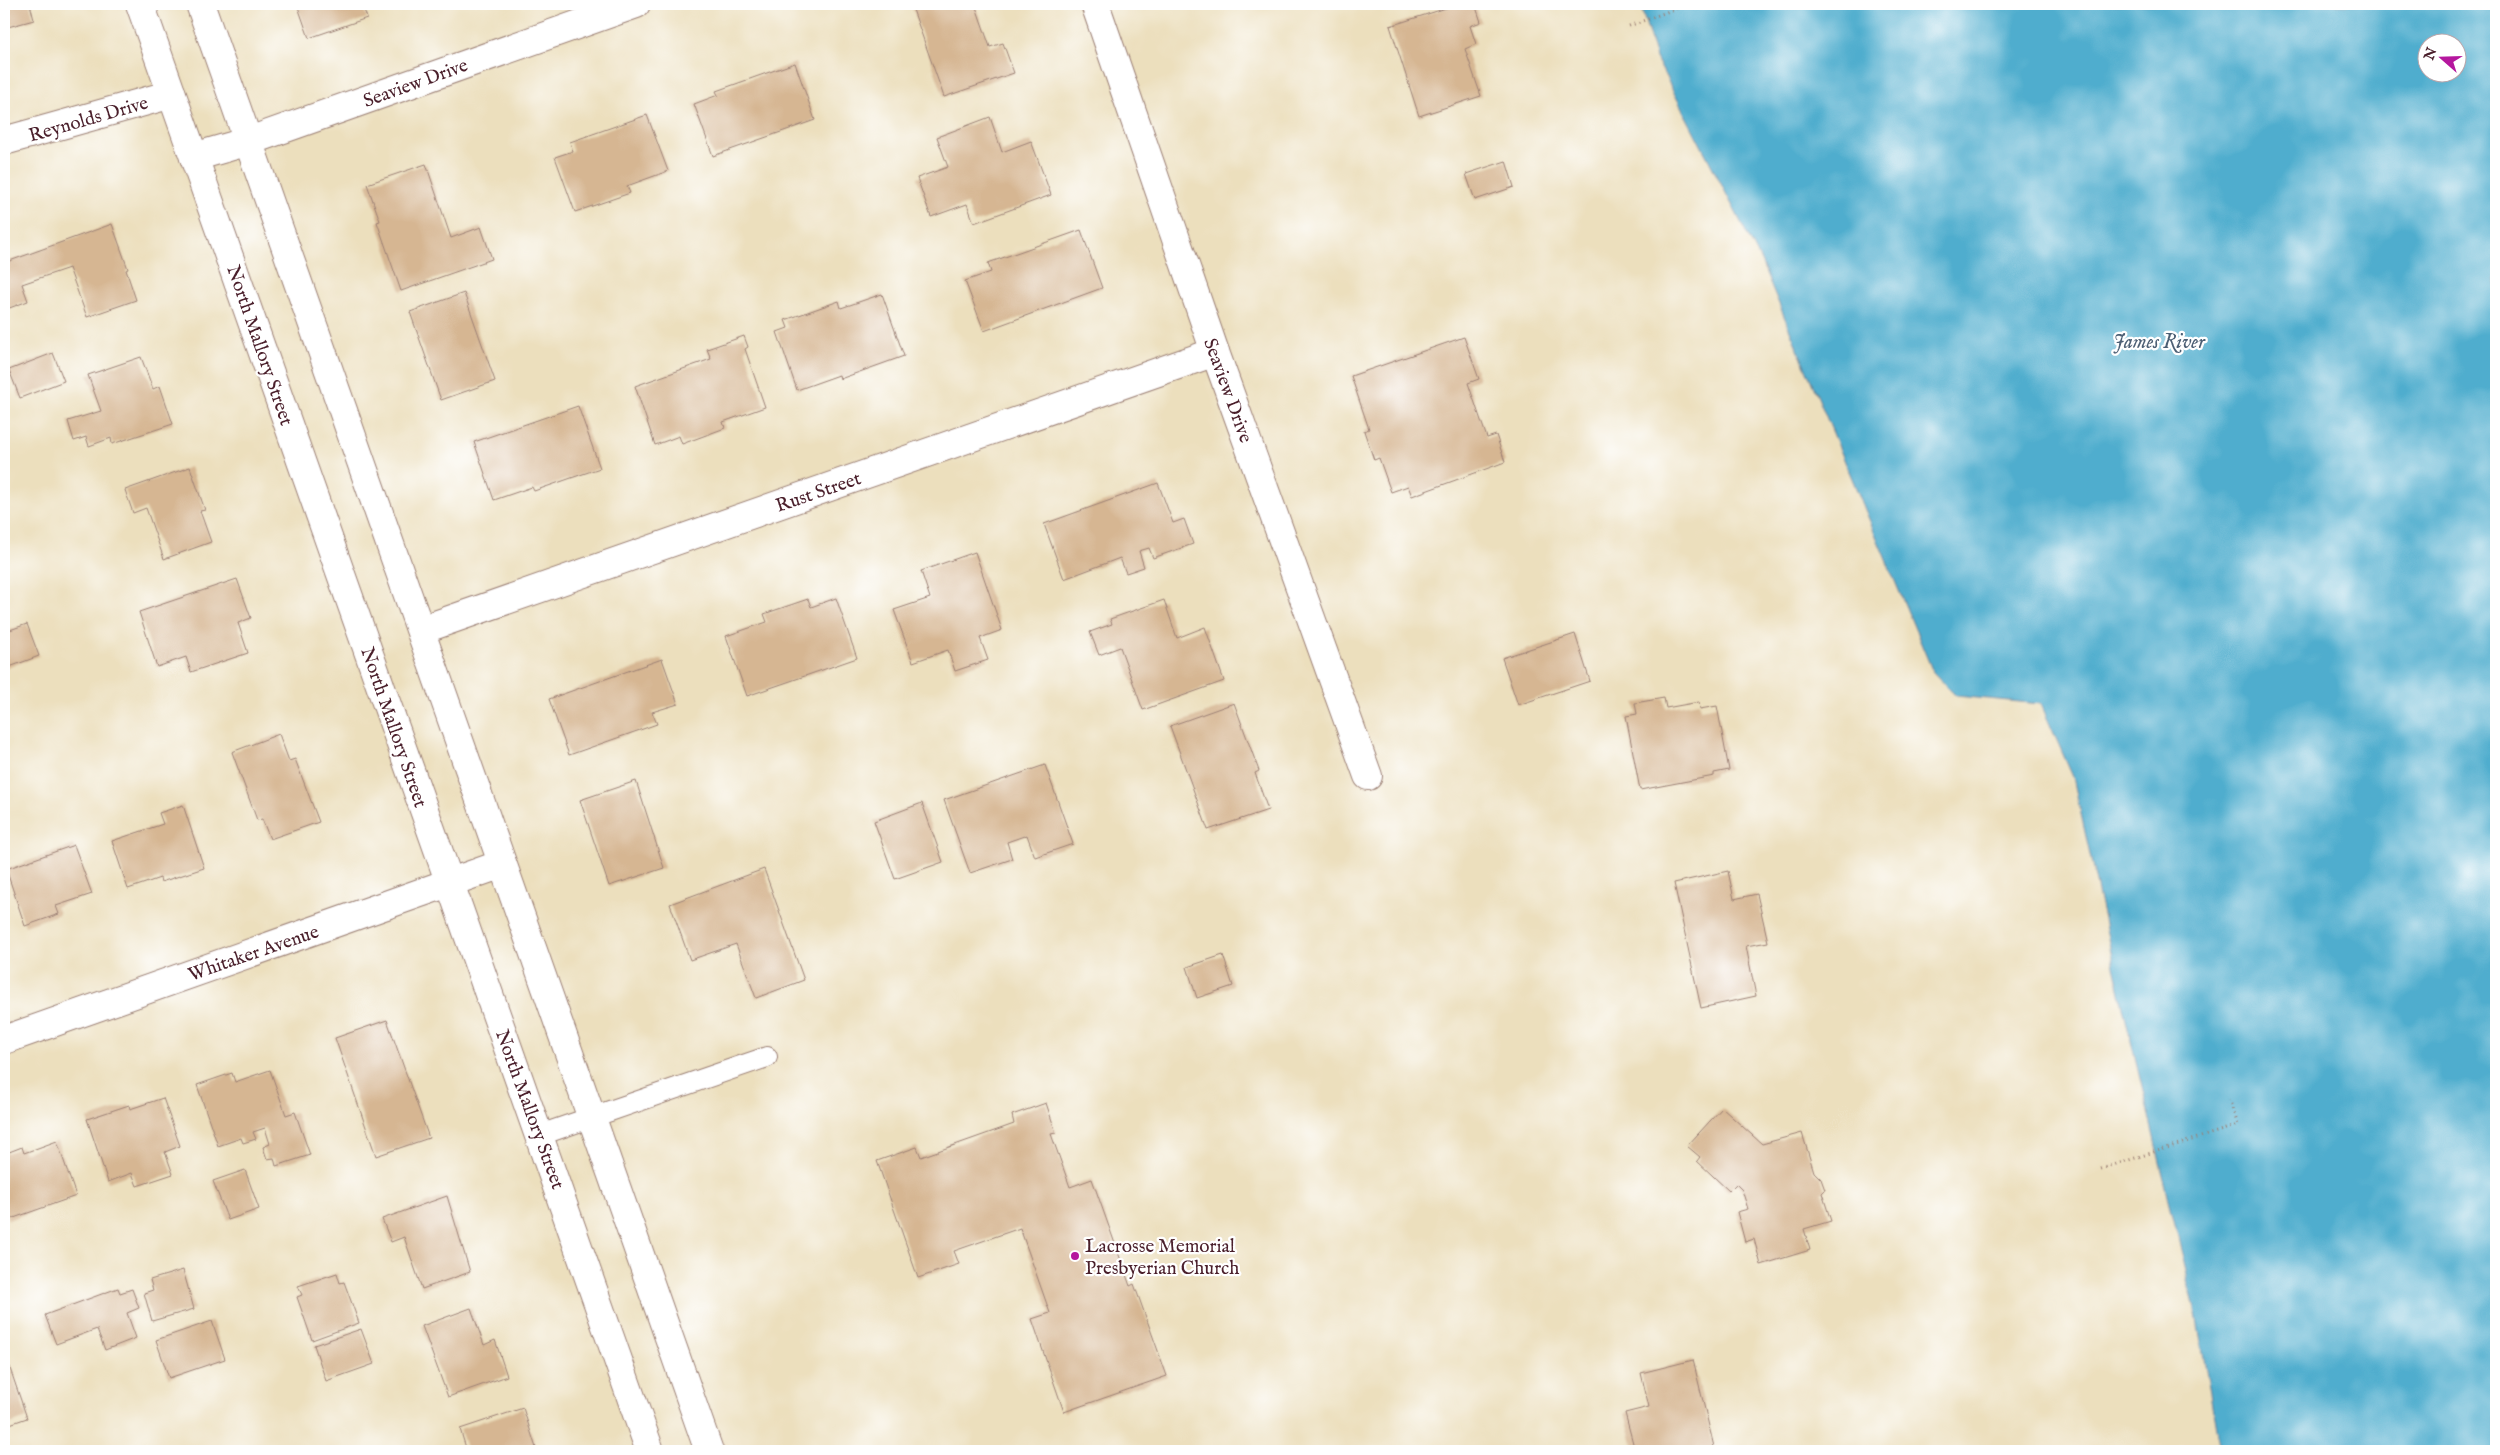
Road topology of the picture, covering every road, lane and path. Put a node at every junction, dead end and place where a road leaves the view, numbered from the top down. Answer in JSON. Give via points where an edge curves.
{"nodes":[{"id":1,"x":140,"y":4,"type":"edge"},
{"id":2,"x":200,"y":4,"type":"edge"},
{"id":3,"x":636,"y":4,"type":"edge"},
{"id":4,"x":1094,"y":4,"type":"edge"},
{"id":5,"x":1688,"y":4,"type":"edge"},
{"id":6,"x":1629,"y":26,"type":"dead end"},
{"id":7,"x":172,"y":94,"type":"junction"},
{"id":8,"x":4,"y":141,"type":"edge"},
{"id":9,"x":249,"y":141,"type":"junction"},
{"id":10,"x":194,"y":158,"type":"junction"},
{"id":11,"x":1215,"y":352,"type":"junction"},
{"id":12,"x":421,"y":630,"type":"junction"},
{"id":13,"x":1368,"y":776,"type":"dead end"},
{"id":14,"x":502,"y":864,"type":"junction"},
{"id":15,"x":450,"y":883,"type":"junction"},
{"id":16,"x":4,"y":1040,"type":"edge"},
{"id":17,"x":768,"y":1057,"type":"dead end"},
{"id":18,"x":2228,"y":1096,"type":"dead end"},
{"id":19,"x":592,"y":1117,"type":"junction"},
{"id":20,"x":540,"y":1135,"type":"junction"},
{"id":21,"x":2102,"y":1169,"type":"dead end"},
{"id":22,"x":650,"y":1451,"type":"edge"},
{"id":23,"x":709,"y":1451,"type":"edge"}],
"edges":[{"from":1,"to":7,"type":"main road","name":"North Mallory Street"},
{"from":2,"to":9,"type":"main road"},
{"from":3,"to":9,"type":"main road","name":"Seaview Drive"},
{"from":4,"to":11,"type":"main road","name":"Seaview Drive"},
{"from":5,"to":6,"type":"path"},
{"from":7,"to":8,"type":"main road","name":"Reynolds Drive"},
{"from":7,"to":10,"type":"main road","name":"North Mallory Street"},
{"from":9,"to":10,"type":"main road","name":"Seaview Drive"},
{"from":9,"to":12,"type":"main road"},
{"from":10,"to":15,"type":"main road","name":"North Mallory Street"},
{"from":11,"to":12,"type":"main road","name":"Rust Street"},
{"from":11,"to":13,"type":"main road","name":"Seaview Drive"},
{"from":12,"to":14,"type":"main road"},
{"from":14,"to":15,"type":"main road","name":"Whitaker Avenue"},
{"from":14,"to":19,"type":"main road"},
{"from":15,"to":16,"type":"main road","name":"Whitaker Avenue"},
{"from":15,"to":20,"type":"main road","name":"North Mallory Street"},
{"from":17,"to":19,"type":"lane"},
{"from":18,"to":21,"type":"path","via":[[2238,1125]]},
{"from":19,"to":20,"type":"lane"},
{"from":19,"to":23,"type":"main road"},
{"from":20,"to":22,"type":"main road","name":"North Mallory Street"}]}
